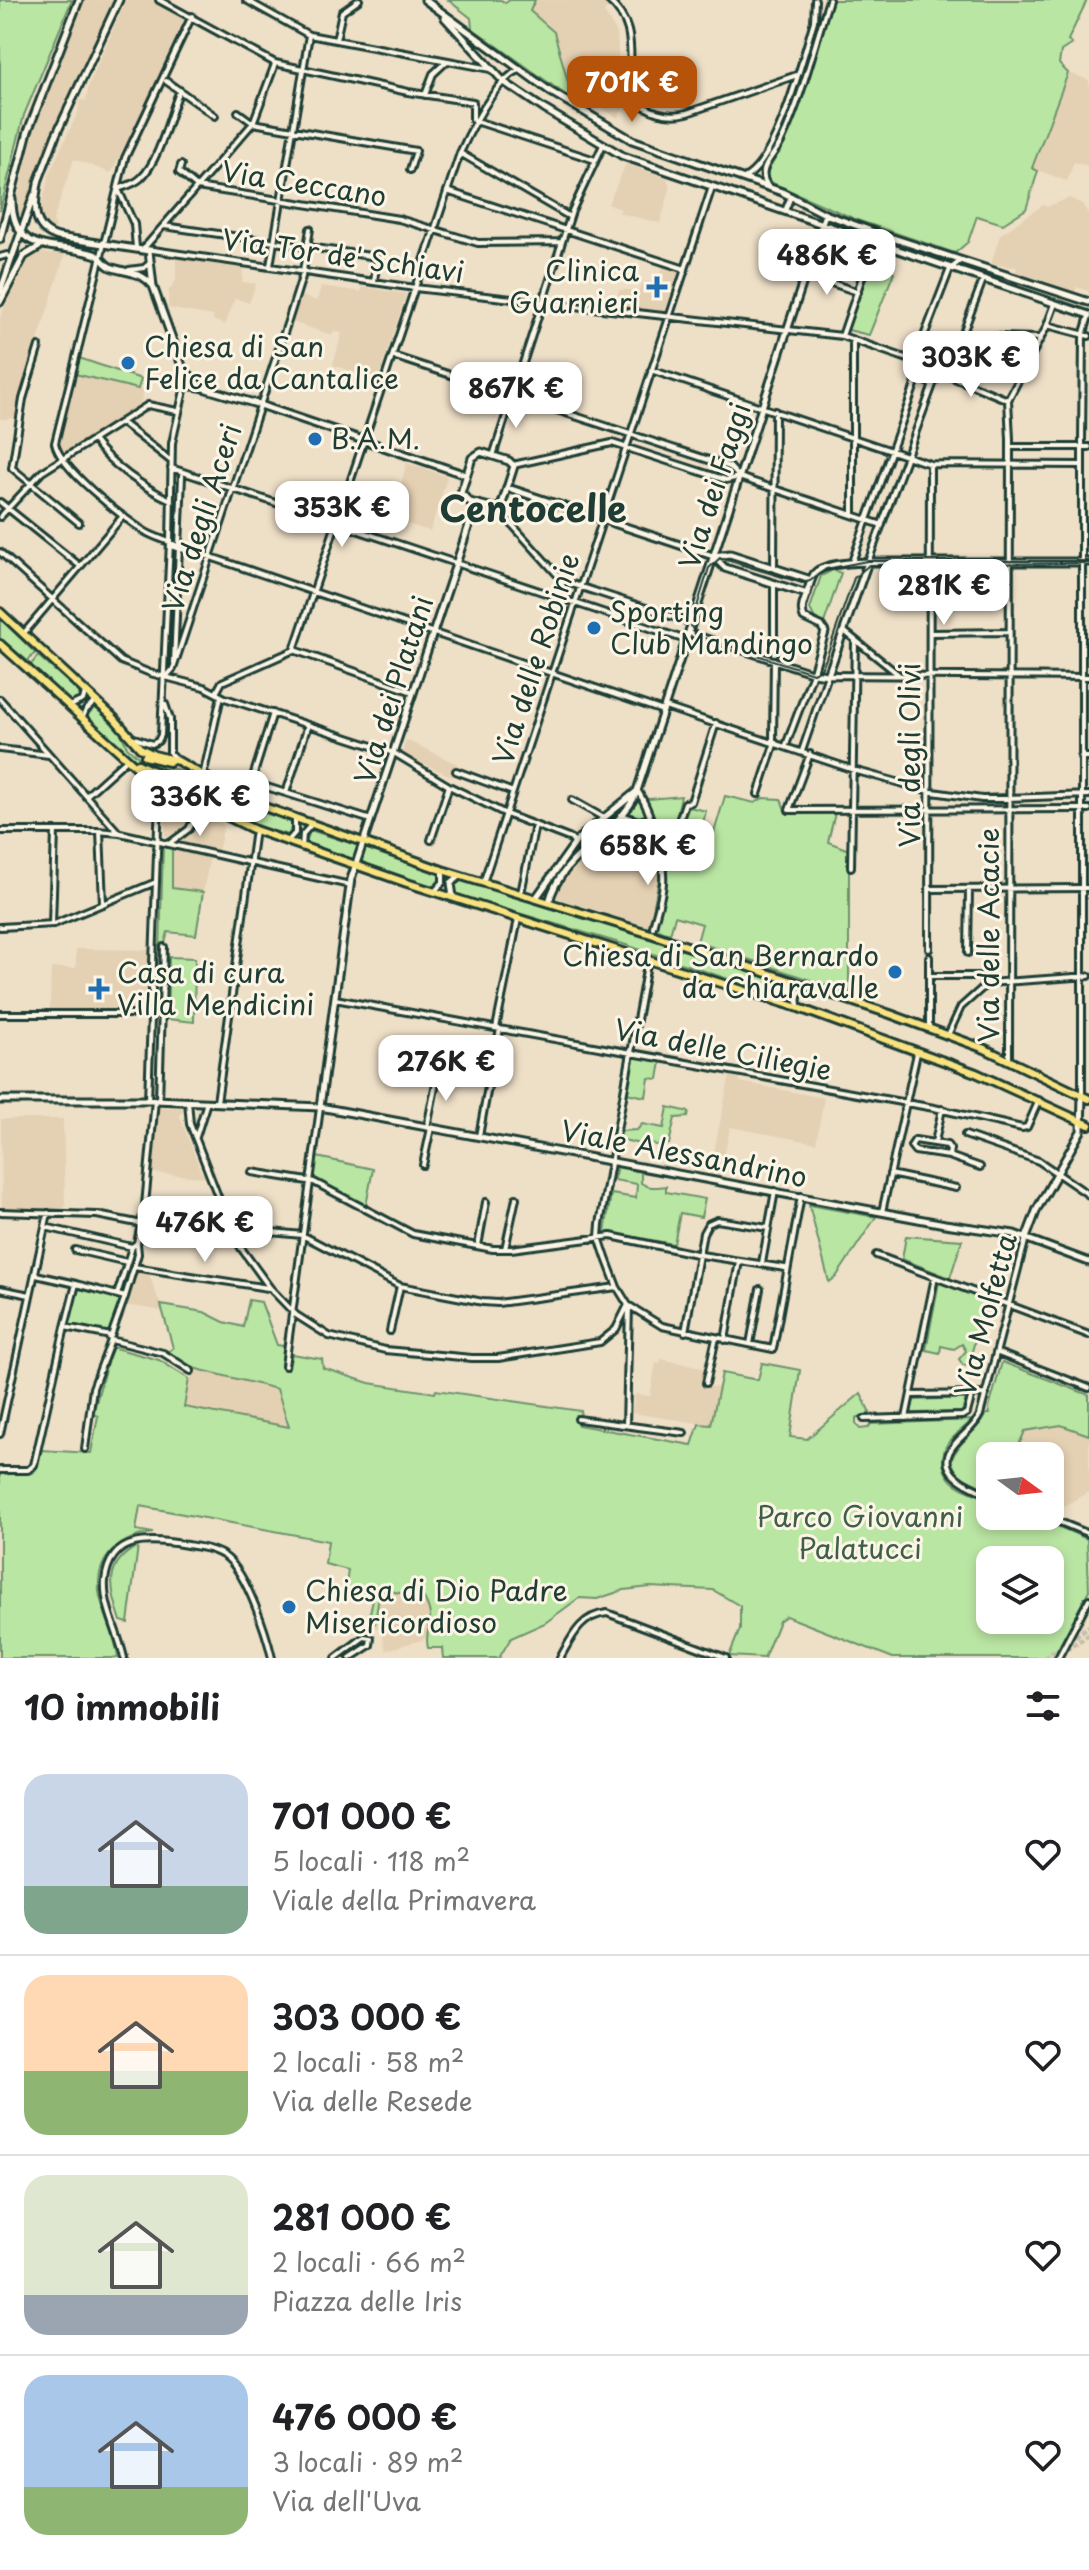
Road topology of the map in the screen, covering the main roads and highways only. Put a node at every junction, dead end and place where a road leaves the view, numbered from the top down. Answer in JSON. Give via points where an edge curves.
{"nodes":[{"id":1,"x":0,"y":612,"type":"edge"},
{"id":2,"x":0,"y":644,"type":"edge"},
{"id":3,"x":129,"y":736,"type":"junction"},
{"id":4,"x":127,"y":759,"type":"junction"},
{"id":5,"x":135,"y":766,"type":"junction"},
{"id":6,"x":188,"y":768,"type":"junction"},
{"id":7,"x":151,"y":777,"type":"junction"},
{"id":8,"x":222,"y":814,"type":"junction"},
{"id":9,"x":1085,"y":1098,"type":"edge"},
{"id":10,"x":1086,"y":1123,"type":"edge"}],
"edges":[{"from":1,"to":3,"type":"main road"},
{"from":2,"to":4,"type":"main road"},
{"from":3,"to":6,"type":"main road","via":[[148,752]]},
{"from":3,"to":6,"type":"main road","via":[[144,755]]},
{"from":4,"to":5,"type":"main road"},
{"from":4,"to":8,"type":"main road","via":[[189,781]]},
{"from":5,"to":7,"type":"main road"},
{"from":5,"to":8,"type":"main road","via":[[182,784]]},
{"from":6,"to":9,"type":"main road","via":[[311,825],[949,1032]]},
{"from":7,"to":8,"type":"main road"},
{"from":7,"to":8,"type":"main road"},
{"from":8,"to":10,"type":"main road","via":[[356,866],[918,1050]]}]}
